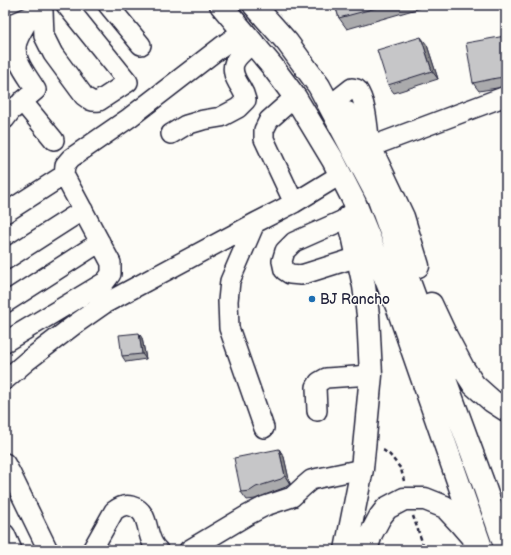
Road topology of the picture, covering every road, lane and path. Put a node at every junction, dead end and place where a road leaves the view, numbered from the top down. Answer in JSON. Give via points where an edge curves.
{"nodes":[{"id":1,"x":66,"y":5,"type":"edge"},
{"id":2,"x":108,"y":5,"type":"edge"},
{"id":3,"x":221,"y":5,"type":"edge"},
{"id":4,"x":254,"y":5,"type":"edge"},
{"id":5,"x":34,"y":19,"type":"edge"},
{"id":6,"x":248,"y":37,"type":"junction"},
{"id":7,"x":141,"y":45,"type":"dead end"},
{"id":8,"x":211,"y":55,"type":"junction"},
{"id":9,"x":234,"y":65,"type":"junction"},
{"id":10,"x":319,"y":86,"type":"junction"},
{"id":11,"x":506,"y":96,"type":"edge"},
{"id":12,"x":296,"y":97,"type":"junction"},
{"id":13,"x":22,"y":101,"type":"junction"},
{"id":14,"x":5,"y":118,"type":"edge"},
{"id":15,"x":171,"y":134,"type":"dead end"},
{"id":16,"x":54,"y":140,"type":"dead end"},
{"id":17,"x":370,"y":147,"type":"junction"},
{"id":18,"x":334,"y":169,"type":"junction"},
{"id":19,"x":64,"y":175,"type":"junction"},
{"id":20,"x":294,"y":202,"type":"junction"},
{"id":21,"x":83,"y":210,"type":"junction"},
{"id":22,"x":5,"y":213,"type":"edge"},
{"id":23,"x":348,"y":218,"type":"junction"},
{"id":24,"x":255,"y":223,"type":"junction"},
{"id":25,"x":100,"y":242,"type":"junction"},
{"id":26,"x":358,"y":257,"type":"junction"},
{"id":27,"x":5,"y":260,"type":"edge"},
{"id":28,"x":5,"y":303,"type":"edge"},
{"id":29,"x":5,"y":342,"type":"edge"},
{"id":30,"x":371,"y":375,"type":"junction"},
{"id":31,"x":5,"y":380,"type":"edge"},
{"id":32,"x":506,"y":410,"type":"edge"},
{"id":33,"x":317,"y":411,"type":"dead end"},
{"id":34,"x":264,"y":428,"type":"dead end"},
{"id":35,"x":364,"y":447,"type":"junction"},
{"id":36,"x":5,"y":463,"type":"edge"},
{"id":37,"x":362,"y":469,"type":"junction"},
{"id":38,"x":404,"y":482,"type":"dead end"},
{"id":39,"x":413,"y":516,"type":"dead end"},
{"id":40,"x":5,"y":534,"type":"edge"},
{"id":41,"x":481,"y":548,"type":"edge"},
{"id":42,"x":506,"y":549,"type":"edge"},
{"id":43,"x":12,"y":550,"type":"edge"},
{"id":44,"x":48,"y":550,"type":"edge"},
{"id":45,"x":92,"y":550,"type":"edge"},
{"id":46,"x":158,"y":550,"type":"edge"},
{"id":47,"x":188,"y":550,"type":"edge"},
{"id":48,"x":346,"y":550,"type":"edge"},
{"id":49,"x":366,"y":550,"type":"edge"},
{"id":50,"x":425,"y":550,"type":"edge"}],
"edges":[{"from":1,"to":5,"type":"street","via":[[128,82],[99,101],[94,102],[84,96],[50,48]]},
{"from":2,"to":7,"type":"street"},
{"from":3,"to":6,"type":"main road"},
{"from":4,"to":10,"type":"main road","via":[[287,42]]},
{"from":5,"to":13,"type":"street","via":[[17,41],[17,59],[36,90]]},
{"from":6,"to":8,"type":"street"},
{"from":6,"to":9,"type":"street"},
{"from":6,"to":12,"type":"main road"},
{"from":8,"to":9,"type":"street"},
{"from":8,"to":19,"type":"street","via":[[129,118],[71,158],[65,164]]},
{"from":9,"to":15,"type":"street","via":[[233,73],[245,92],[246,100],[238,108],[221,117],[186,125]]},
{"from":10,"to":17,"type":"main road","via":[[338,99]]},
{"from":10,"to":42,"type":"main road","via":[[378,197]]},
{"from":11,"to":17,"type":"street"},
{"from":12,"to":18,"type":"main road"},
{"from":12,"to":20,"type":"street","via":[[269,120],[264,130],[264,139]]},
{"from":13,"to":14,"type":"street"},
{"from":13,"to":16,"type":"street"},
{"from":17,"to":32,"type":"main road","via":[[402,217],[423,281],[446,336],[474,385]]},
{"from":18,"to":20,"type":"street"},
{"from":18,"to":23,"type":"main road"},
{"from":18,"to":41,"type":"main road","via":[[354,201],[398,309]]},
{"from":19,"to":21,"type":"street"},
{"from":19,"to":22,"type":"street"},
{"from":20,"to":24,"type":"street"},
{"from":21,"to":25,"type":"street"},
{"from":21,"to":27,"type":"street"},
{"from":23,"to":26,"type":"main road"},
{"from":23,"to":26,"type":"street","via":[[294,242],[285,251],[282,261],[284,270],[290,274],[301,275]]},
{"from":24,"to":31,"type":"street","via":[[104,304]]},
{"from":24,"to":34,"type":"street","via":[[230,281],[229,328]]},
{"from":25,"to":28,"type":"street"},
{"from":25,"to":29,"type":"street","via":[[111,262],[111,274],[105,282]]},
{"from":26,"to":30,"type":"main road","via":[[368,315]]},
{"from":30,"to":33,"type":"street","via":[[326,378],[319,382],[316,387]]},
{"from":30,"to":35,"type":"main road"},
{"from":35,"to":37,"type":"main road"},
{"from":35,"to":38,"type":"path","via":[[382,450],[390,455],[401,469]]},
{"from":36,"to":44,"type":"street"},
{"from":37,"to":47,"type":"street","via":[[311,480],[292,497],[246,516]]},
{"from":37,"to":48,"type":"main road"},
{"from":39,"to":50,"type":"path"},
{"from":40,"to":43,"type":"street"},
{"from":41,"to":49,"type":"main road","via":[[445,507],[425,499],[404,499],[387,508],[380,517]]},
{"from":45,"to":46,"type":"street","via":[[114,511],[127,505],[140,510],[144,515],[152,543]]}]}
